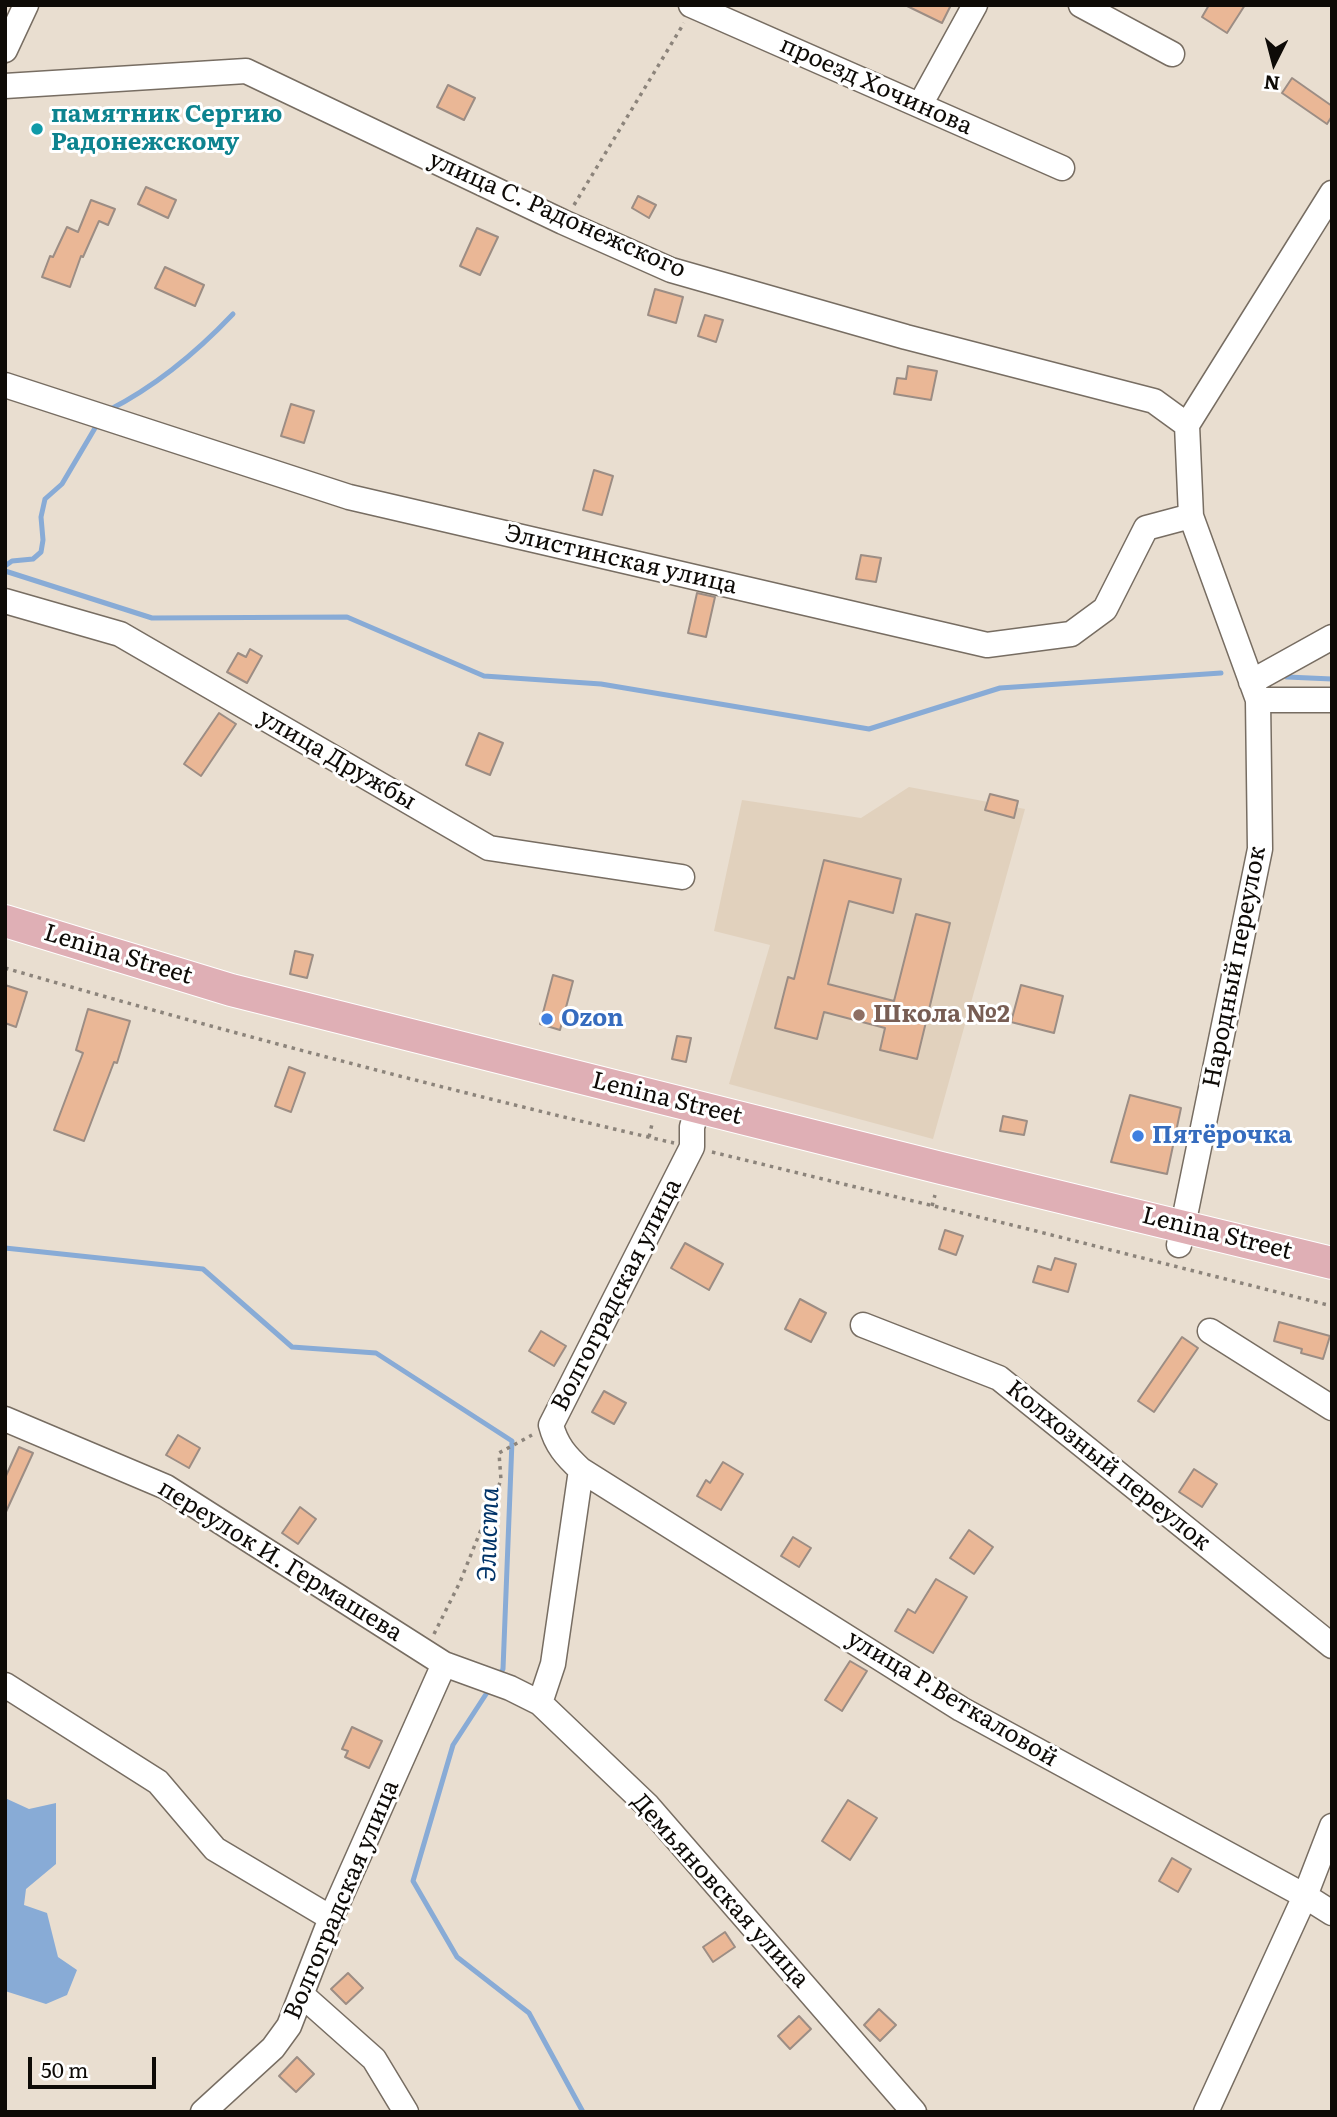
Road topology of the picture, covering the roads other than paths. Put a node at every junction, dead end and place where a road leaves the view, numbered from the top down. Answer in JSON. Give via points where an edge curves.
{"nodes":[{"id":1,"x":26,"y":5,"type":"edge"},
{"id":2,"x":975,"y":5,"type":"edge"},
{"id":3,"x":1081,"y":5,"type":"edge"},
{"id":4,"x":692,"y":6,"type":"edge"},
{"id":5,"x":5,"y":50,"type":"edge"},
{"id":6,"x":1172,"y":54,"type":"dead end"},
{"id":7,"x":5,"y":86,"type":"edge"},
{"id":8,"x":920,"y":105,"type":"junction"},
{"id":9,"x":1062,"y":168,"type":"dead end"},
{"id":10,"x":1332,"y":193,"type":"edge"},
{"id":11,"x":5,"y":385,"type":"edge"},
{"id":12,"x":1187,"y":425,"type":"junction"},
{"id":13,"x":1191,"y":516,"type":"junction"},
{"id":14,"x":5,"y":601,"type":"edge"},
{"id":15,"x":1332,"y":637,"type":"edge"},
{"id":16,"x":1255,"y":691,"type":"junction"},
{"id":17,"x":1332,"y":700,"type":"edge"},
{"id":18,"x":682,"y":877,"type":"dead end"},
{"id":19,"x":5,"y":921,"type":"edge"},
{"id":20,"x":5,"y":943,"type":"edge"},
{"id":21,"x":694,"y":1127,"type":"junction"},
{"id":22,"x":1182,"y":1235,"type":"junction"},
{"id":23,"x":1332,"y":1262,"type":"edge"},
{"id":24,"x":1332,"y":1283,"type":"edge"},
{"id":25,"x":863,"y":1325,"type":"dead end"},
{"id":26,"x":1210,"y":1331,"type":"dead end"},
{"id":27,"x":1332,"y":1408,"type":"edge"},
{"id":28,"x":5,"y":1419,"type":"edge"},
{"id":29,"x":581,"y":1470,"type":"junction"},
{"id":30,"x":1332,"y":1646,"type":"edge"},
{"id":31,"x":435,"y":1658,"type":"junction"},
{"id":32,"x":5,"y":1685,"type":"edge"},
{"id":33,"x":510,"y":1688,"type":"joint"},
{"id":34,"x":540,"y":1703,"type":"junction"},
{"id":35,"x":1332,"y":1826,"type":"edge"},
{"id":36,"x":1305,"y":1896,"type":"junction"},
{"id":37,"x":1332,"y":1913,"type":"edge"},
{"id":38,"x":331,"y":1917,"type":"junction"},
{"id":39,"x":302,"y":1995,"type":"junction"},
{"id":40,"x":203,"y":2112,"type":"edge"},
{"id":41,"x":406,"y":2112,"type":"edge"},
{"id":42,"x":914,"y":2112,"type":"edge"},
{"id":43,"x":1206,"y":2112,"type":"edge"}],
"edges":[{"from":1,"to":5,"type":"street"},
{"from":2,"to":8,"type":"street"},
{"from":3,"to":6,"type":"street"},
{"from":4,"to":8,"type":"street","name":"проезд Хочинова"},
{"from":7,"to":12,"type":"street","name":"улица С. Радонежского","via":[[246,71],[671,270],[1154,401]]},
{"from":8,"to":9,"type":"street","name":"проезд Хочинова"},
{"from":10,"to":12,"type":"street"},
{"from":11,"to":13,"type":"street","name":"Элистинская улица","via":[[349,497],[987,645],[1071,634],[1105,609],[1146,528]]},
{"from":12,"to":13,"type":"street","name":"Народный переулок"},
{"from":13,"to":16,"type":"street","name":"Народный переулок"},
{"from":14,"to":18,"type":"street","name":"улица Дружбы","via":[[120,634],[489,848]]},
{"from":15,"to":16,"type":"street"},
{"from":16,"to":17,"type":"street"},
{"from":16,"to":22,"type":"street","name":"Народный переулок","via":[[1260,849]]},
{"from":19,"to":21,"type":"main road","name":"Lenina Street"},
{"from":20,"to":21,"type":"main road","name":"Lenina Street","via":[[222,1007]]},
{"from":21,"to":22,"type":"main road","name":"Lenina Street"},
{"from":21,"to":29,"type":"street","name":"Волгоградская улица","via":[[551,1425],[555,1440]]},
{"from":22,"to":23,"type":"main road","name":"Lenina Street"},
{"from":22,"to":24,"type":"main road","name":"Lenina Street"},
{"from":25,"to":30,"type":"street","name":"Колхозный переулок","via":[[999,1378]]},
{"from":26,"to":27,"type":"street"},
{"from":28,"to":31,"type":"street","name":"переулок И. Гермашева","via":[[166,1487]]},
{"from":29,"to":34,"type":"street","via":[[553,1664]]},
{"from":29,"to":36,"type":"street","name":"улица Р.Веткаловой","via":[[961,1709]]},
{"from":31,"to":33,"type":"street","name":"переулок И. Гермашева"},
{"from":31,"to":38,"type":"street","name":"Волгоградская улица"},
{"from":32,"to":38,"type":"street","via":[[159,1782],[215,1849]]},
{"from":33,"to":34,"type":"street","name":"Демьяновская улица"},
{"from":34,"to":42,"type":"street","name":"Демьяновская улица","via":[[648,1806]]},
{"from":35,"to":36,"type":"street"},
{"from":36,"to":37,"type":"street","name":"улица Р.Веткаловой"},
{"from":36,"to":43,"type":"street"},
{"from":38,"to":39,"type":"street","name":"Волгоградская улица"},
{"from":39,"to":40,"type":"street","name":"Волгоградская улица","via":[[273,2048]]},
{"from":39,"to":41,"type":"street","via":[[374,2059]]}]}
